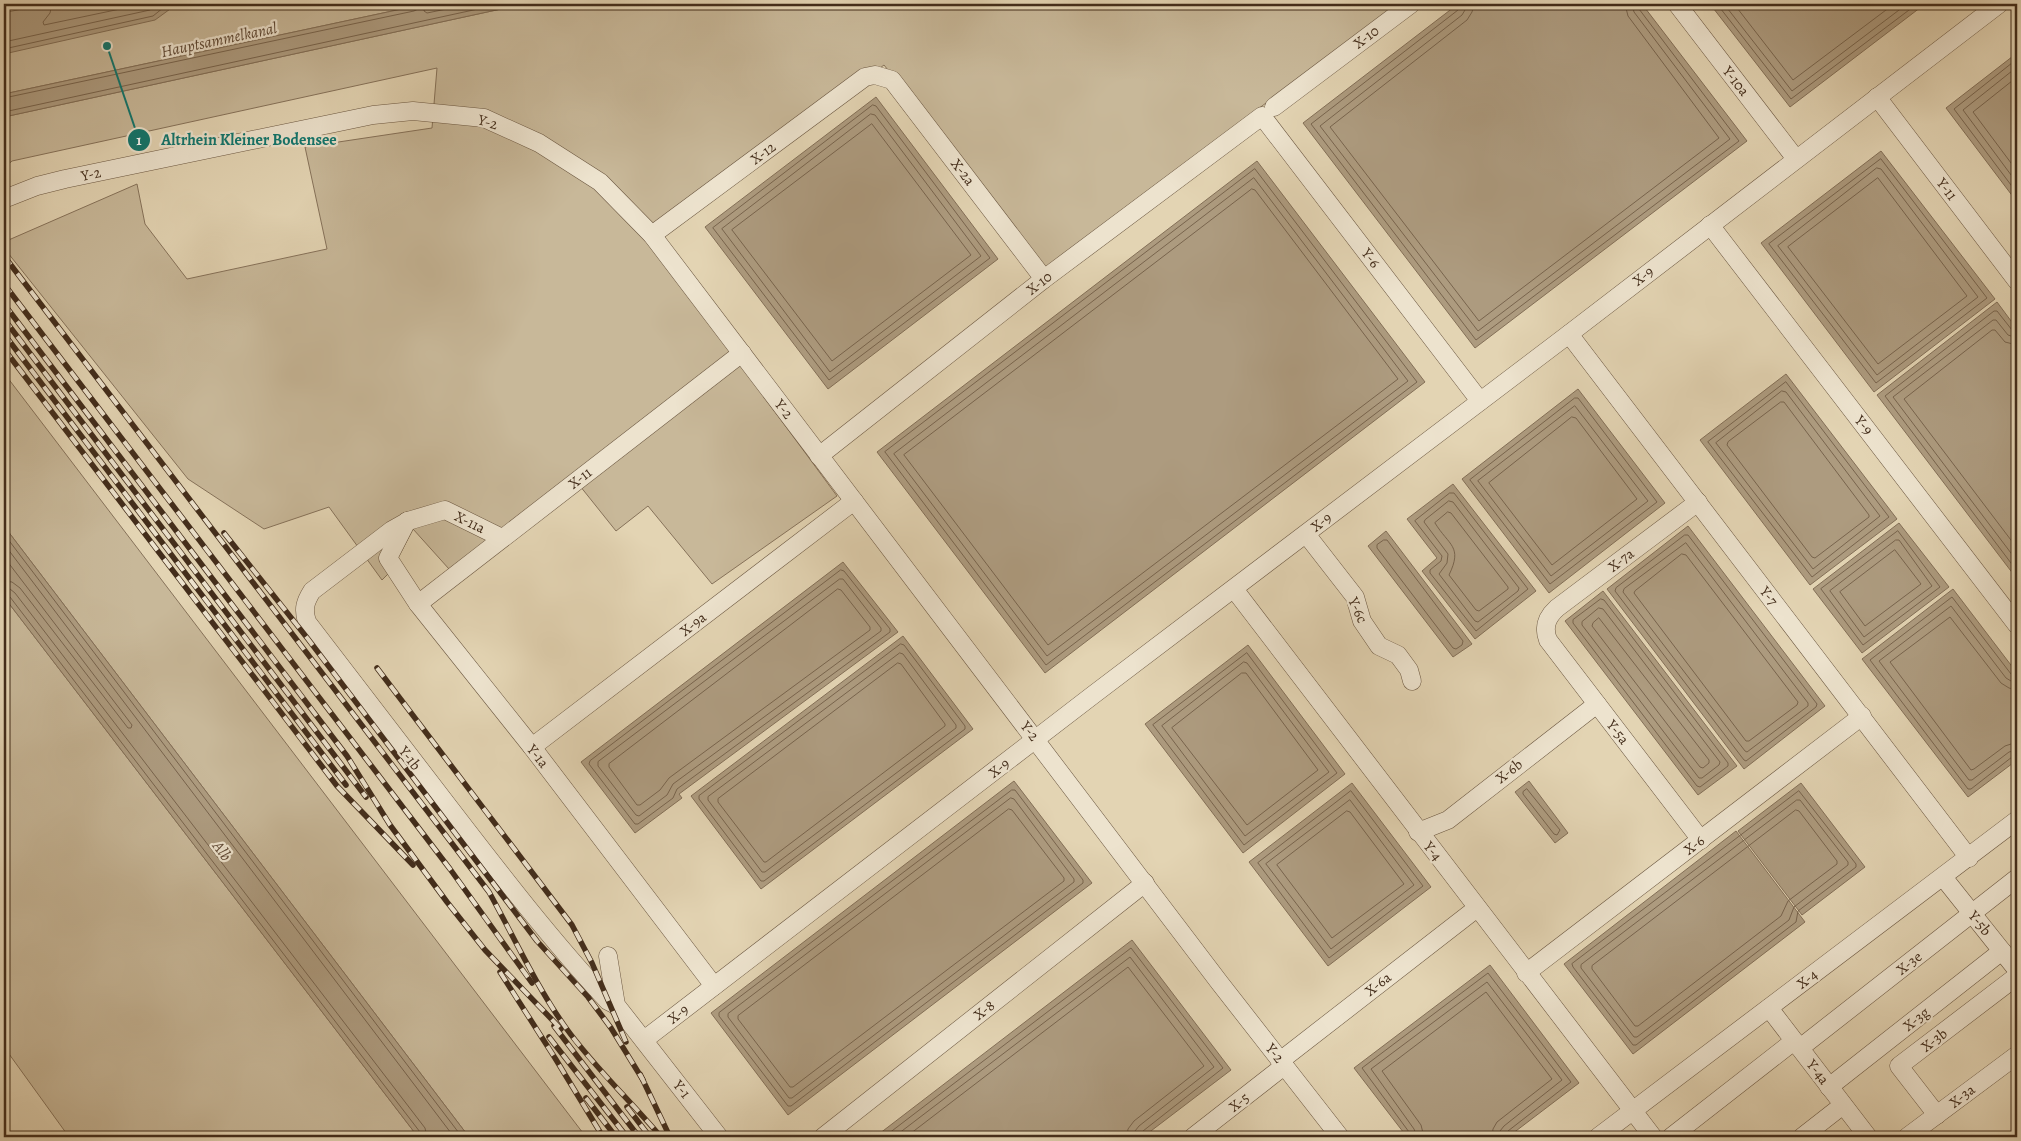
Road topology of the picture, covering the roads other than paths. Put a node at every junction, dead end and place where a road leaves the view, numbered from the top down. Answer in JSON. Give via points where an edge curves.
{"nodes":[{"id":1,"x":1411,"y":4,"type":"edge"},
{"id":2,"x":1677,"y":4,"type":"edge"},
{"id":3,"x":1998,"y":4,"type":"edge"},
{"id":4,"x":875,"y":75,"type":"joint"},
{"id":5,"x":1877,"y":97,"type":"junction"},
{"id":6,"x":1268,"y":111,"type":"junction"},
{"id":7,"x":1796,"y":159,"type":"junction"},
{"id":8,"x":4,"y":199,"type":"edge"},
{"id":9,"x":1710,"y":225,"type":"junction"},
{"id":10,"x":652,"y":235,"type":"junction"},
{"id":11,"x":1044,"y":278,"type":"junction"},
{"id":12,"x":2017,"y":282,"type":"edge"},
{"id":13,"x":1569,"y":334,"type":"junction"},
{"id":14,"x":742,"y":353,"type":"junction"},
{"id":15,"x":1480,"y":400,"type":"junction"},
{"id":16,"x":820,"y":456,"type":"junction"},
{"id":17,"x":854,"y":500,"type":"junction"},
{"id":18,"x":1698,"y":502,"type":"junction"},
{"id":19,"x":408,"y":521,"type":"junction"},
{"id":20,"x":1306,"y":534,"type":"junction"},
{"id":21,"x":502,"y":538,"type":"junction"},
{"id":22,"x":1234,"y":589,"type":"junction"},
{"id":23,"x":418,"y":604,"type":"junction"},
{"id":24,"x":1547,"y":620,"type":"joint"},
{"id":25,"x":2017,"y":625,"type":"edge"},
{"id":26,"x":1412,"y":681,"type":"dead end"},
{"id":27,"x":1597,"y":704,"type":"junction"},
{"id":28,"x":1862,"y":716,"type":"junction"},
{"id":29,"x":1036,"y":739,"type":"junction"},
{"id":30,"x":532,"y":748,"type":"junction"},
{"id":31,"x":2017,"y":820,"type":"edge"},
{"id":32,"x":1418,"y":832,"type":"junction"},
{"id":33,"x":1701,"y":840,"type":"junction"},
{"id":34,"x":1969,"y":858,"type":"junction"},
{"id":35,"x":1943,"y":877,"type":"junction"},
{"id":36,"x":2017,"y":878,"type":"edge"},
{"id":37,"x":1145,"y":883,"type":"junction"},
{"id":38,"x":1476,"y":908,"type":"junction"},
{"id":39,"x":1972,"y":913,"type":"junction"},
{"id":40,"x":2002,"y":951,"type":"junction"},
{"id":41,"x":608,"y":956,"type":"dead end"},
{"id":42,"x":2017,"y":970,"type":"edge"},
{"id":43,"x":1526,"y":973,"type":"junction"},
{"id":44,"x":2017,"y":976,"type":"edge"},
{"id":45,"x":714,"y":986,"type":"junction"},
{"id":46,"x":616,"y":1005,"type":"junction"},
{"id":47,"x":1769,"y":1008,"type":"junction"},
{"id":48,"x":644,"y":1040,"type":"junction"},
{"id":49,"x":1797,"y":1045,"type":"junction"},
{"id":50,"x":2017,"y":1055,"type":"edge"},
{"id":51,"x":1282,"y":1063,"type":"junction"},
{"id":52,"x":1829,"y":1087,"type":"junction"},
{"id":53,"x":1843,"y":1105,"type":"junction"},
{"id":54,"x":1632,"y":1111,"type":"junction"},
{"id":55,"x":1937,"y":1115,"type":"junction"},
{"id":56,"x":719,"y":1137,"type":"edge"},
{"id":57,"x":822,"y":1137,"type":"edge"},
{"id":58,"x":1193,"y":1137,"type":"edge"},
{"id":59,"x":1340,"y":1137,"type":"edge"},
{"id":60,"x":1598,"y":1137,"type":"edge"},
{"id":61,"x":1653,"y":1137,"type":"edge"},
{"id":62,"x":1671,"y":1137,"type":"edge"},
{"id":63,"x":1802,"y":1137,"type":"edge"},
{"id":64,"x":1868,"y":1137,"type":"edge"},
{"id":65,"x":1907,"y":1137,"type":"edge"}],
"edges":[{"from":1,"to":6,"type":"street","name":"X-10"},
{"from":2,"to":7,"type":"street","name":"Y-10a"},
{"from":3,"to":5,"type":"street","name":"X-9"},
{"from":4,"to":10,"type":"street","name":"X-12","via":[[865,77]]},
{"from":4,"to":11,"type":"street","name":"X-2a","via":[[892,80]]},
{"from":5,"to":7,"type":"street","name":"X-9"},
{"from":5,"to":12,"type":"street","name":"Y-11"},
{"from":6,"to":11,"type":"street","name":"X-10"},
{"from":6,"to":15,"type":"street","name":"Y-6"},
{"from":7,"to":9,"type":"street","name":"X-9"},
{"from":8,"to":10,"type":"street","name":"Y-2","via":[[66,179],[373,115],[413,112],[484,118],[539,142],[600,182]]},
{"from":9,"to":13,"type":"street","name":"X-9"},
{"from":9,"to":25,"type":"street","name":"Y-9"},
{"from":10,"to":14,"type":"street","name":"Y-2"},
{"from":11,"to":16,"type":"street","name":"X-10"},
{"from":13,"to":15,"type":"street","name":"X-9"},
{"from":13,"to":18,"type":"street","name":"Y-7"},
{"from":14,"to":16,"type":"street","name":"Y-2"},
{"from":14,"to":21,"type":"street","name":"X-11"},
{"from":15,"to":20,"type":"street","name":"X-9"},
{"from":16,"to":17,"type":"street","name":"Y-2"},
{"from":17,"to":29,"type":"street","name":"Y-2"},
{"from":17,"to":30,"type":"street","name":"X-9a"},
{"from":18,"to":24,"type":"street","name":"X-7a","via":[[1557,608]]},
{"from":18,"to":28,"type":"street","name":"Y-7"},
{"from":19,"to":21,"type":"street","name":"X-11a","via":[[445,510]]},
{"from":19,"to":23,"type":"street","name":"Y-1a","via":[[388,558]]},
{"from":19,"to":46,"type":"street","name":"Y-1b","via":[[312,591],[305,602],[307,622],[529,911],[570,960],[608,1001]]},
{"from":20,"to":22,"type":"street","name":"X-9"},
{"from":20,"to":26,"type":"street","name":"Y-6c","via":[[1354,597],[1362,622],[1379,646],[1398,656],[1409,670]]},
{"from":21,"to":23,"type":"street","name":"X-11"},
{"from":22,"to":29,"type":"street","name":"X-9"},
{"from":22,"to":32,"type":"street","name":"Y-4"},
{"from":23,"to":30,"type":"street","name":"Y-1a"},
{"from":24,"to":27,"type":"street","name":"Y-5a","via":[[1548,640]]},
{"from":27,"to":32,"type":"street","name":"X-6b","via":[[1448,820]]},
{"from":27,"to":33,"type":"street","name":"Y-5a"},
{"from":28,"to":33,"type":"street","name":"X-6"},
{"from":28,"to":34,"type":"street","name":"Y-7"},
{"from":29,"to":37,"type":"street","name":"Y-2"},
{"from":29,"to":45,"type":"street","name":"X-9"},
{"from":30,"to":45,"type":"street","name":"Y-1a"},
{"from":31,"to":34,"type":"street","name":"X-4"},
{"from":32,"to":38,"type":"street","name":"Y-4"},
{"from":33,"to":43,"type":"street","name":"X-6"},
{"from":34,"to":35,"type":"street","name":"X-4"},
{"from":35,"to":39,"type":"street","name":"Y-5b"},
{"from":35,"to":47,"type":"street","name":"X-4"},
{"from":36,"to":39,"type":"street","name":"X-3e"},
{"from":37,"to":51,"type":"street","name":"Y-2"},
{"from":37,"to":57,"type":"street","name":"X-8"},
{"from":38,"to":43,"type":"street","name":"Y-4"},
{"from":38,"to":51,"type":"street","name":"X-6a"},
{"from":39,"to":40,"type":"street","name":"Y-5b"},
{"from":39,"to":49,"type":"street","name":"X-3e"},
{"from":40,"to":42,"type":"street","name":"Y-5b"},
{"from":40,"to":52,"type":"street","name":"X-3g"},
{"from":41,"to":46,"type":"street","name":"Y-1b"},
{"from":43,"to":54,"type":"street","name":"Y-4"},
{"from":44,"to":55,"type":"street","name":"X-3b","via":[[1900,1066]]},
{"from":45,"to":48,"type":"street","name":"X-9"},
{"from":46,"to":48,"type":"street","name":"Y-1b"},
{"from":47,"to":49,"type":"street","name":"Y-4a"},
{"from":47,"to":54,"type":"street","name":"X-4"},
{"from":48,"to":56,"type":"street","name":"Y-1"},
{"from":49,"to":52,"type":"street","name":"Y-4a"},
{"from":49,"to":62,"type":"street","name":"X-3e"},
{"from":50,"to":55,"type":"street","name":"X-3a"},
{"from":51,"to":58,"type":"street","name":"X-5"},
{"from":51,"to":59,"type":"street","name":"Y-2"},
{"from":52,"to":53,"type":"street","name":"Y-4a"},
{"from":53,"to":63,"type":"street"},
{"from":53,"to":64,"type":"street","name":"Y-4a"},
{"from":54,"to":60,"type":"street","name":"X-4"},
{"from":54,"to":61,"type":"street"},
{"from":55,"to":65,"type":"street","name":"X-3a"}]}
